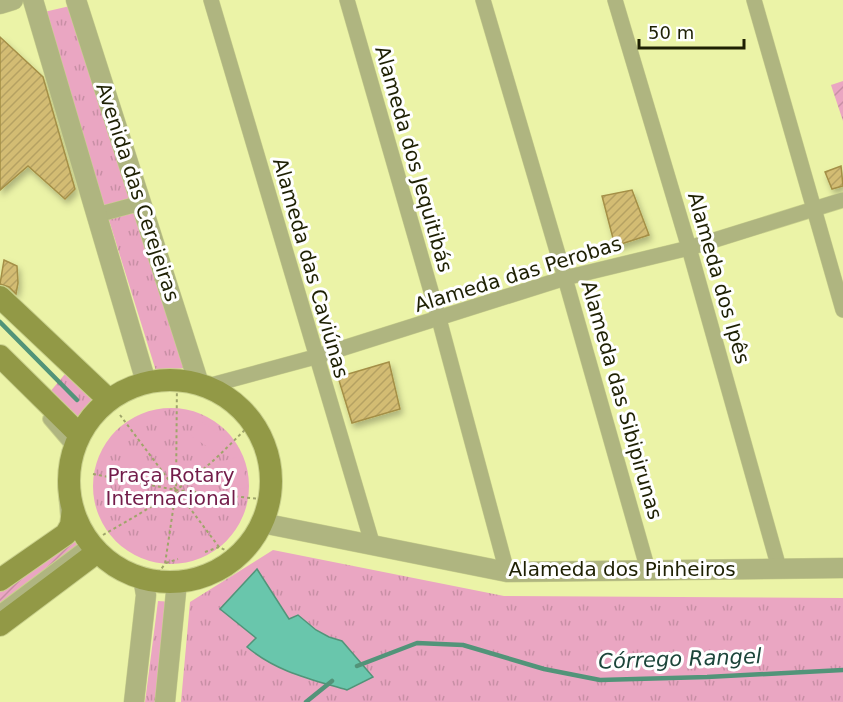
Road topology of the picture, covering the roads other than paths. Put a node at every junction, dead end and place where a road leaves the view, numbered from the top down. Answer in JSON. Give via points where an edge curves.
{"nodes":[{"id":1,"x":13,"y":0,"type":"edge"},
{"id":2,"x":33,"y":0,"type":"edge"},
{"id":3,"x":76,"y":0,"type":"edge"},
{"id":4,"x":211,"y":0,"type":"edge"},
{"id":5,"x":347,"y":0,"type":"edge"},
{"id":6,"x":483,"y":0,"type":"edge"},
{"id":7,"x":615,"y":0,"type":"edge"},
{"id":8,"x":754,"y":0,"type":"edge"},
{"id":9,"x":0,"y":4,"type":"edge"},
{"id":10,"x":843,"y":200,"type":"edge"},
{"id":11,"x":141,"y":203,"type":"junction"},
{"id":12,"x":813,"y":210,"type":"junction"},
{"id":13,"x":97,"y":215,"type":"junction"},
{"id":14,"x":689,"y":248,"type":"junction"},
{"id":15,"x":565,"y":278,"type":"junction"},
{"id":16,"x":0,"y":297,"type":"edge"},
{"id":17,"x":843,"y":310,"type":"edge"},
{"id":18,"x":439,"y":319,"type":"junction"},
{"id":19,"x":0,"y":356,"type":"edge"},
{"id":20,"x":315,"y":357,"type":"junction"},
{"id":21,"x":0,"y":371,"type":"edge"},
{"id":22,"x":146,"y":382,"type":"junction"},
{"id":23,"x":202,"y":385,"type":"junction"},
{"id":24,"x":109,"y":400,"type":"junction"},
{"id":25,"x":80,"y":435,"type":"junction"},
{"id":26,"x":70,"y":520,"type":"junction"},
{"id":27,"x":262,"y":523,"type":"junction"},
{"id":28,"x":373,"y":546,"type":"junction"},
{"id":29,"x":93,"y":548,"type":"junction"},
{"id":30,"x":779,"y":568,"type":"junction"},
{"id":31,"x":843,"y":568,"type":"edge"},
{"id":32,"x":648,"y":570,"type":"junction"},
{"id":33,"x":507,"y":572,"type":"junction"},
{"id":34,"x":159,"y":576,"type":"junction"},
{"id":35,"x":0,"y":580,"type":"edge"},
{"id":36,"x":0,"y":611,"type":"edge"},
{"id":37,"x":0,"y":625,"type":"edge"},
{"id":38,"x":134,"y":702,"type":"edge"},
{"id":39,"x":165,"y":702,"type":"edge"}],
"edges":[{"from":1,"to":9,"type":"street"},
{"from":2,"to":13,"type":"street"},
{"from":3,"to":11,"type":"street","name":"Avenida das Cerejeiras"},
{"from":4,"to":20,"type":"street","name":"Alameda das Caviúnas"},
{"from":5,"to":18,"type":"street","name":"Alameda dos Jequitibás"},
{"from":6,"to":15,"type":"street","name":"Alameda das Sibipirunas"},
{"from":7,"to":14,"type":"street","name":"Alameda dos Ipês"},
{"from":8,"to":12,"type":"street"},
{"from":10,"to":12,"type":"street","name":"Alameda das Perobas"},
{"from":11,"to":13,"type":"street"},
{"from":11,"to":23,"type":"street","name":"Avenida das Cerejeiras"},
{"from":12,"to":14,"type":"street","name":"Alameda das Perobas"},
{"from":12,"to":17,"type":"street"},
{"from":13,"to":22,"type":"street"},
{"from":14,"to":15,"type":"street","name":"Alameda das Perobas"},
{"from":14,"to":30,"type":"street","name":"Alameda dos Ipês"},
{"from":15,"to":18,"type":"street","name":"Alameda das Perobas"},
{"from":15,"to":32,"type":"street","name":"Alameda das Sibipirunas"},
{"from":16,"to":24,"type":"main road"},
{"from":18,"to":20,"type":"street","name":"Alameda das Perobas"},
{"from":18,"to":33,"type":"street","name":"Alameda dos Jequitibás"},
{"from":19,"to":25,"type":"main road"},
{"from":20,"to":23,"type":"street","name":"Alameda das Perobas"},
{"from":20,"to":28,"type":"street","name":"Alameda das Caviúnas"},
{"from":21,"to":26,"type":"street","via":[[73,447],[64,482]]},
{"from":22,"to":23,"type":"main road","via":[[177,380]]},
{"from":22,"to":24,"type":"main road"},
{"from":23,"to":27,"type":"main road","via":[[236,405],[252,423],[264,447],[270,473],[269,500]]},
{"from":24,"to":25,"type":"main road"},
{"from":25,"to":26,"type":"main road","via":[[71,459]]},
{"from":26,"to":29,"type":"main road","via":[[80,527]]},
{"from":26,"to":35,"type":"main road","via":[[66,534]]},
{"from":27,"to":28,"type":"street","name":"Alameda dos Pinheiros"},
{"from":27,"to":34,"type":"main road","via":[[251,542],[228,551],[210,574]]},
{"from":28,"to":33,"type":"street","name":"Alameda dos Pinheiros"},
{"from":29,"to":34,"type":"main road","via":[[123,570]]},
{"from":29,"to":36,"type":"street"},
{"from":29,"to":37,"type":"main road"},
{"from":30,"to":31,"type":"street","name":"Alameda dos Pinheiros"},
{"from":30,"to":32,"type":"street","name":"Alameda dos Pinheiros"},
{"from":32,"to":33,"type":"street","name":"Alameda dos Pinheiros"},
{"from":34,"to":38,"type":"street","via":[[146,595]]},
{"from":34,"to":39,"type":"street"}]}
